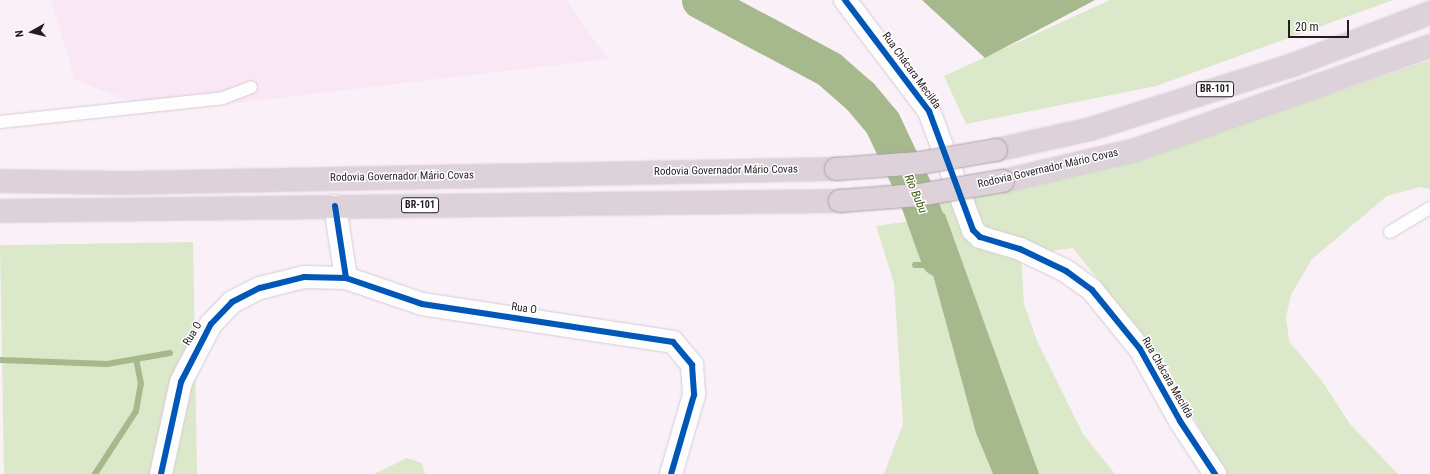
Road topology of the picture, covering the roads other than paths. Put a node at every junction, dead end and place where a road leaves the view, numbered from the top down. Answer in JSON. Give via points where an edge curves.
{"nodes":[{"id":1,"x":845,"y":0,"type":"edge"},
{"id":2,"x":1430,"y":13,"type":"edge"},
{"id":3,"x":1430,"y":46,"type":"edge"},
{"id":4,"x":251,"y":87,"type":"dead end"},
{"id":5,"x":0,"y":122,"type":"edge"},
{"id":6,"x":0,"y":181,"type":"edge"},
{"id":7,"x":335,"y":206,"type":"junction"},
{"id":8,"x":1430,"y":208,"type":"edge"},
{"id":9,"x":0,"y":211,"type":"edge"},
{"id":10,"x":1390,"y":232,"type":"dead end"},
{"id":11,"x":346,"y":278,"type":"junction"},
{"id":12,"x":161,"y":474,"type":"edge"},
{"id":13,"x":671,"y":474,"type":"edge"},
{"id":14,"x":1215,"y":474,"type":"edge"}],
"edges":[{"from":1,"to":14,"type":"street","name":"Rua Chácara Mecilda","via":[[929,111],[973,230],[980,237],[1020,249],[1066,271],[1092,290],[1140,349],[1180,421]]},
{"from":2,"to":6,"type":"highway","name":"Rodovia Governador Mário Covas","number":"BR-101","bridge":true,"via":[[1293,65],[1092,129],[920,163],[836,169],[134,183]]},
{"from":3,"to":7,"type":"highway","name":"Rodovia Governador Mário Covas","number":"BR-101","bridge":true,"via":[[1135,150],[1003,181],[919,195],[840,201]]},
{"from":4,"to":5,"type":"lane","via":[[223,98]]},
{"from":7,"to":9,"type":"highway","name":"Rodovia Governador Mário Covas","number":"BR-101"},
{"from":7,"to":11,"type":"street"},
{"from":8,"to":10,"type":"lane"},
{"from":11,"to":12,"type":"street","name":"Rua O","via":[[304,277],[260,288],[232,302],[211,324],[181,382]]},
{"from":11,"to":13,"type":"street","name":"Rua O","via":[[422,304],[661,339],[683,351],[692,365],[694,395]]}]}
